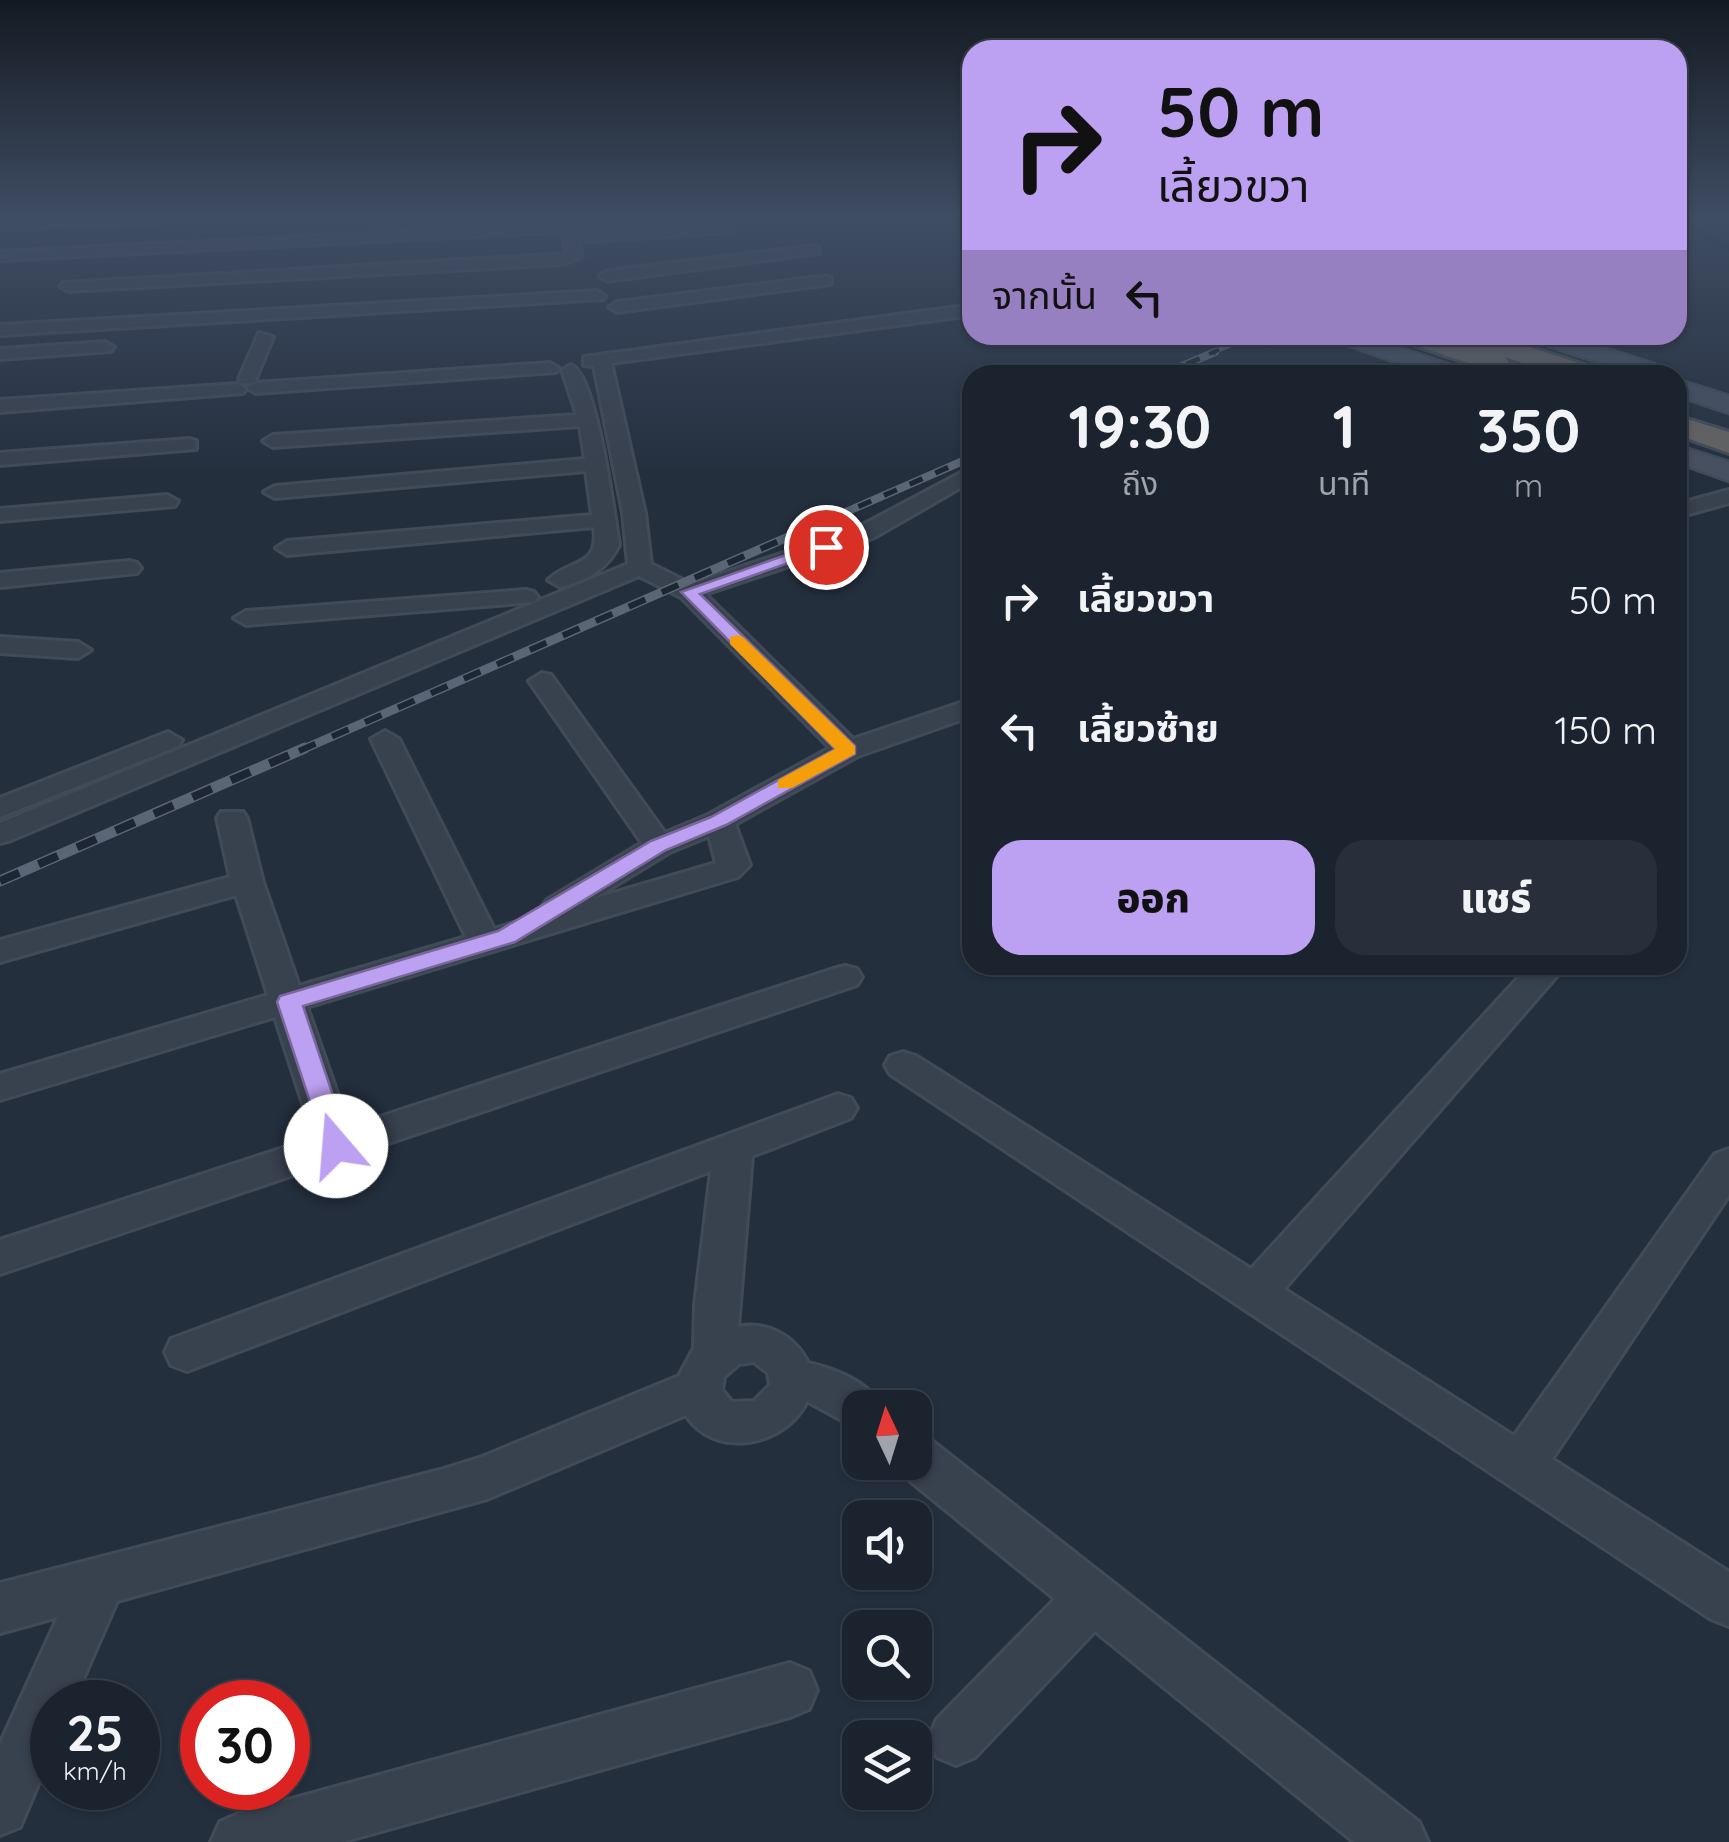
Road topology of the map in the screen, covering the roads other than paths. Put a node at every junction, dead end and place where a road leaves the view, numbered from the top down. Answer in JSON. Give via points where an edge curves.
{"nodes":[{"id":1,"x":58,"y":302,"type":"edge"},
{"id":2,"x":146,"y":302,"type":"edge"},
{"id":3,"x":146,"y":302,"type":"edge"},
{"id":4,"x":657,"y":302,"type":"edge"},
{"id":5,"x":746,"y":302,"type":"edge"},
{"id":6,"x":55,"y":307,"type":"junction"},
{"id":7,"x":616,"y":307,"type":"dead end"},
{"id":8,"x":962,"y":311,"type":"edge"},
{"id":9,"x":767,"y":325,"type":"junction"},
{"id":10,"x":0,"y":330,"type":"edge"},
{"id":11,"x":265,"y":337,"type":"dead end"},
{"id":12,"x":652,"y":340,"type":"dead end"},
{"id":13,"x":132,"y":345,"type":"dead end"},
{"id":14,"x":1370,"y":345,"type":"edge"},
{"id":15,"x":1395,"y":345,"type":"edge"},
{"id":16,"x":1442,"y":345,"type":"edge"},
{"id":17,"x":1496,"y":345,"type":"edge"},
{"id":18,"x":1545,"y":345,"type":"edge"},
{"id":19,"x":1570,"y":345,"type":"edge"},
{"id":20,"x":0,"y":354,"type":"edge"},
{"id":21,"x":572,"y":364,"type":"junction"},
{"id":22,"x":1427,"y":365,"type":"edge"},
{"id":23,"x":1452,"y":365,"type":"edge"},
{"id":24,"x":1500,"y":365,"type":"edge"},
{"id":25,"x":1556,"y":365,"type":"edge"},
{"id":26,"x":1606,"y":365,"type":"edge"},
{"id":27,"x":1632,"y":365,"type":"edge"},
{"id":28,"x":1687,"y":383,"type":"edge"},
{"id":29,"x":247,"y":384,"type":"junction"},
{"id":30,"x":1687,"y":391,"type":"edge"},
{"id":31,"x":1729,"y":396,"type":"edge"},
{"id":32,"x":0,"y":398,"type":"edge"},
{"id":33,"x":1729,"y":405,"type":"edge"},
{"id":34,"x":0,"y":406,"type":"edge"},
{"id":35,"x":1687,"y":408,"type":"edge"},
{"id":36,"x":588,"y":420,"type":"junction"},
{"id":37,"x":1729,"y":422,"type":"edge"},
{"id":38,"x":1687,"y":428,"type":"edge"},
{"id":39,"x":273,"y":441,"type":"dead end"},
{"id":40,"x":1729,"y":443,"type":"edge"},
{"id":41,"x":189,"y":445,"type":"dead end"},
{"id":42,"x":1687,"y":448,"type":"edge"},
{"id":43,"x":1687,"y":457,"type":"edge"},
{"id":44,"x":0,"y":458,"type":"edge"},
{"id":45,"x":1729,"y":463,"type":"edge"},
{"id":46,"x":594,"y":464,"type":"junction"},
{"id":47,"x":1729,"y":472,"type":"edge"},
{"id":48,"x":962,"y":479,"type":"edge"},
{"id":49,"x":942,"y":490,"type":"junction"},
{"id":50,"x":962,"y":491,"type":"edge"},
{"id":51,"x":275,"y":492,"type":"dead end"},
{"id":52,"x":1729,"y":496,"type":"edge"},
{"id":53,"x":167,"y":500,"type":"dead end"},
{"id":54,"x":1687,"y":508,"type":"edge"},
{"id":55,"x":0,"y":515,"type":"edge"},
{"id":56,"x":604,"y":520,"type":"junction"},
{"id":57,"x":288,"y":548,"type":"dead end"},
{"id":58,"x":640,"y":567,"type":"junction"},
{"id":59,"x":129,"y":568,"type":"dead end"},
{"id":60,"x":0,"y":580,"type":"edge"},
{"id":61,"x":689,"y":592,"type":"junction"},
{"id":62,"x":526,"y":597,"type":"junction"},
{"id":63,"x":246,"y":618,"type":"dead end"},
{"id":64,"x":0,"y":645,"type":"edge"},
{"id":65,"x":78,"y":650,"type":"dead end"},
{"id":66,"x":542,"y":681,"type":"dead end"},
{"id":67,"x":962,"y":711,"type":"edge"},
{"id":68,"x":384,"y":739,"type":"dead end"},
{"id":69,"x":848,"y":750,"type":"junction"},
{"id":70,"x":0,"y":808,"type":"edge"},
{"id":71,"x":232,"y":818,"type":"dead end"},
{"id":72,"x":719,"y":821,"type":"junction"},
{"id":73,"x":0,"y":834,"type":"edge"},
{"id":74,"x":659,"y":846,"type":"junction"},
{"id":75,"x":247,"y":882,"type":"junction"},
{"id":76,"x":496,"y":940,"type":"junction"},
{"id":77,"x":0,"y":950,"type":"edge"},
{"id":78,"x":1541,"y":975,"type":"edge"},
{"id":79,"x":845,"y":977,"type":"dead end"},
{"id":80,"x":289,"y":1002,"type":"junction"},
{"id":81,"x":903,"y":1065,"type":"dead end"},
{"id":82,"x":0,"y":1087,"type":"edge"},
{"id":83,"x":838,"y":1108,"type":"dead end"},
{"id":84,"x":336,"y":1146,"type":"junction"},
{"id":85,"x":732,"y":1148,"type":"junction"},
{"id":86,"x":1729,"y":1164,"type":"edge"},
{"id":87,"x":0,"y":1257,"type":"edge"},
{"id":88,"x":1254,"y":1294,"type":"junction"},
{"id":89,"x":187,"y":1352,"type":"dead end"},
{"id":90,"x":707,"y":1370,"type":"junction"},
{"id":91,"x":792,"y":1378,"type":"junction"},
{"id":92,"x":842,"y":1398,"type":"edge"},
{"id":93,"x":1521,"y":1465,"type":"junction"},
{"id":94,"x":932,"y":1470,"type":"edge"},
{"id":95,"x":100,"y":1582,"type":"junction"},
{"id":96,"x":1092,"y":1597,"type":"junction"},
{"id":97,"x":1729,"y":1601,"type":"edge"},
{"id":98,"x":0,"y":1608,"type":"edge"},
{"id":99,"x":790,"y":1690,"type":"dead end"},
{"id":100,"x":956,"y":1738,"type":"dead end"},
{"id":101,"x":0,"y":1806,"type":"edge"},
{"id":102,"x":240,"y":1842,"type":"edge"},
{"id":103,"x":1399,"y":1842,"type":"edge"}],
"edges":[{"from":1,"to":6,"type":"street"},
{"from":2,"to":6,"type":"street"},
{"from":3,"to":6,"type":"street"},
{"from":4,"to":7,"type":"street"},
{"from":5,"to":9,"type":"street"},
{"from":6,"to":10,"type":"street"},
{"from":8,"to":9,"type":"street"},
{"from":9,"to":12,"type":"street"},
{"from":9,"to":21,"type":"street"},
{"from":11,"to":29,"type":"street"},
{"from":13,"to":20,"type":"street"},
{"from":14,"to":22,"type":"main road"},
{"from":15,"to":23,"type":"main road"},
{"from":16,"to":24,"type":"highway"},
{"from":17,"to":25,"type":"highway"},
{"from":18,"to":26,"type":"main road"},
{"from":19,"to":27,"type":"main road"},
{"from":21,"to":29,"type":"street"},
{"from":21,"to":36,"type":"street"},
{"from":21,"to":58,"type":"street","via":[[634,513]]},
{"from":28,"to":31,"type":"main road"},
{"from":29,"to":32,"type":"street"},
{"from":29,"to":34,"type":"street"},
{"from":30,"to":33,"type":"main road"},
{"from":35,"to":37,"type":"highway"},
{"from":36,"to":39,"type":"street"},
{"from":36,"to":46,"type":"street"},
{"from":38,"to":40,"type":"highway"},
{"from":41,"to":44,"type":"street"},
{"from":42,"to":45,"type":"main road"},
{"from":43,"to":47,"type":"main road"},
{"from":46,"to":51,"type":"street"},
{"from":46,"to":56,"type":"street"},
{"from":48,"to":49,"type":"street"},
{"from":49,"to":50,"type":"street"},
{"from":49,"to":61,"type":"street","via":[[866,532]]},
{"from":52,"to":54,"type":"street"},
{"from":53,"to":55,"type":"street"},
{"from":56,"to":57,"type":"street"},
{"from":56,"to":62,"type":"street","via":[[604,556]]},
{"from":58,"to":61,"type":"street"},
{"from":58,"to":73,"type":"street"},
{"from":59,"to":60,"type":"street"},
{"from":61,"to":69,"type":"street"},
{"from":62,"to":63,"type":"street"},
{"from":62,"to":70,"type":"street"},
{"from":64,"to":65,"type":"street"},
{"from":66,"to":74,"type":"street"},
{"from":67,"to":69,"type":"street"},
{"from":68,"to":76,"type":"street"},
{"from":69,"to":72,"type":"street"},
{"from":71,"to":75,"type":"street"},
{"from":72,"to":74,"type":"street"},
{"from":72,"to":76,"type":"street","via":[[734,865],[727,870]]},
{"from":74,"to":76,"type":"street"},
{"from":75,"to":77,"type":"street"},
{"from":75,"to":80,"type":"street"},
{"from":76,"to":80,"type":"street"},
{"from":78,"to":88,"type":"street"},
{"from":79,"to":84,"type":"street"},
{"from":80,"to":82,"type":"street"},
{"from":80,"to":84,"type":"street"},
{"from":81,"to":88,"type":"street"},
{"from":83,"to":85,"type":"street"},
{"from":84,"to":87,"type":"street"},
{"from":85,"to":89,"type":"street"},
{"from":85,"to":90,"type":"street"},
{"from":86,"to":93,"type":"street"},
{"from":88,"to":93,"type":"street"},
{"from":90,"to":91,"type":"street","via":[[734,1344],[754,1342],[787,1362]]},
{"from":90,"to":91,"type":"street","via":[[712,1414],[744,1424],[776,1412]]},
{"from":90,"to":95,"type":"street","via":[[456,1488]]},
{"from":91,"to":92,"type":"street"},
{"from":93,"to":97,"type":"street"},
{"from":94,"to":96,"type":"street"},
{"from":95,"to":98,"type":"street"},
{"from":95,"to":101,"type":"street"},
{"from":96,"to":100,"type":"street"},
{"from":96,"to":103,"type":"street"},
{"from":99,"to":102,"type":"street"}]}
